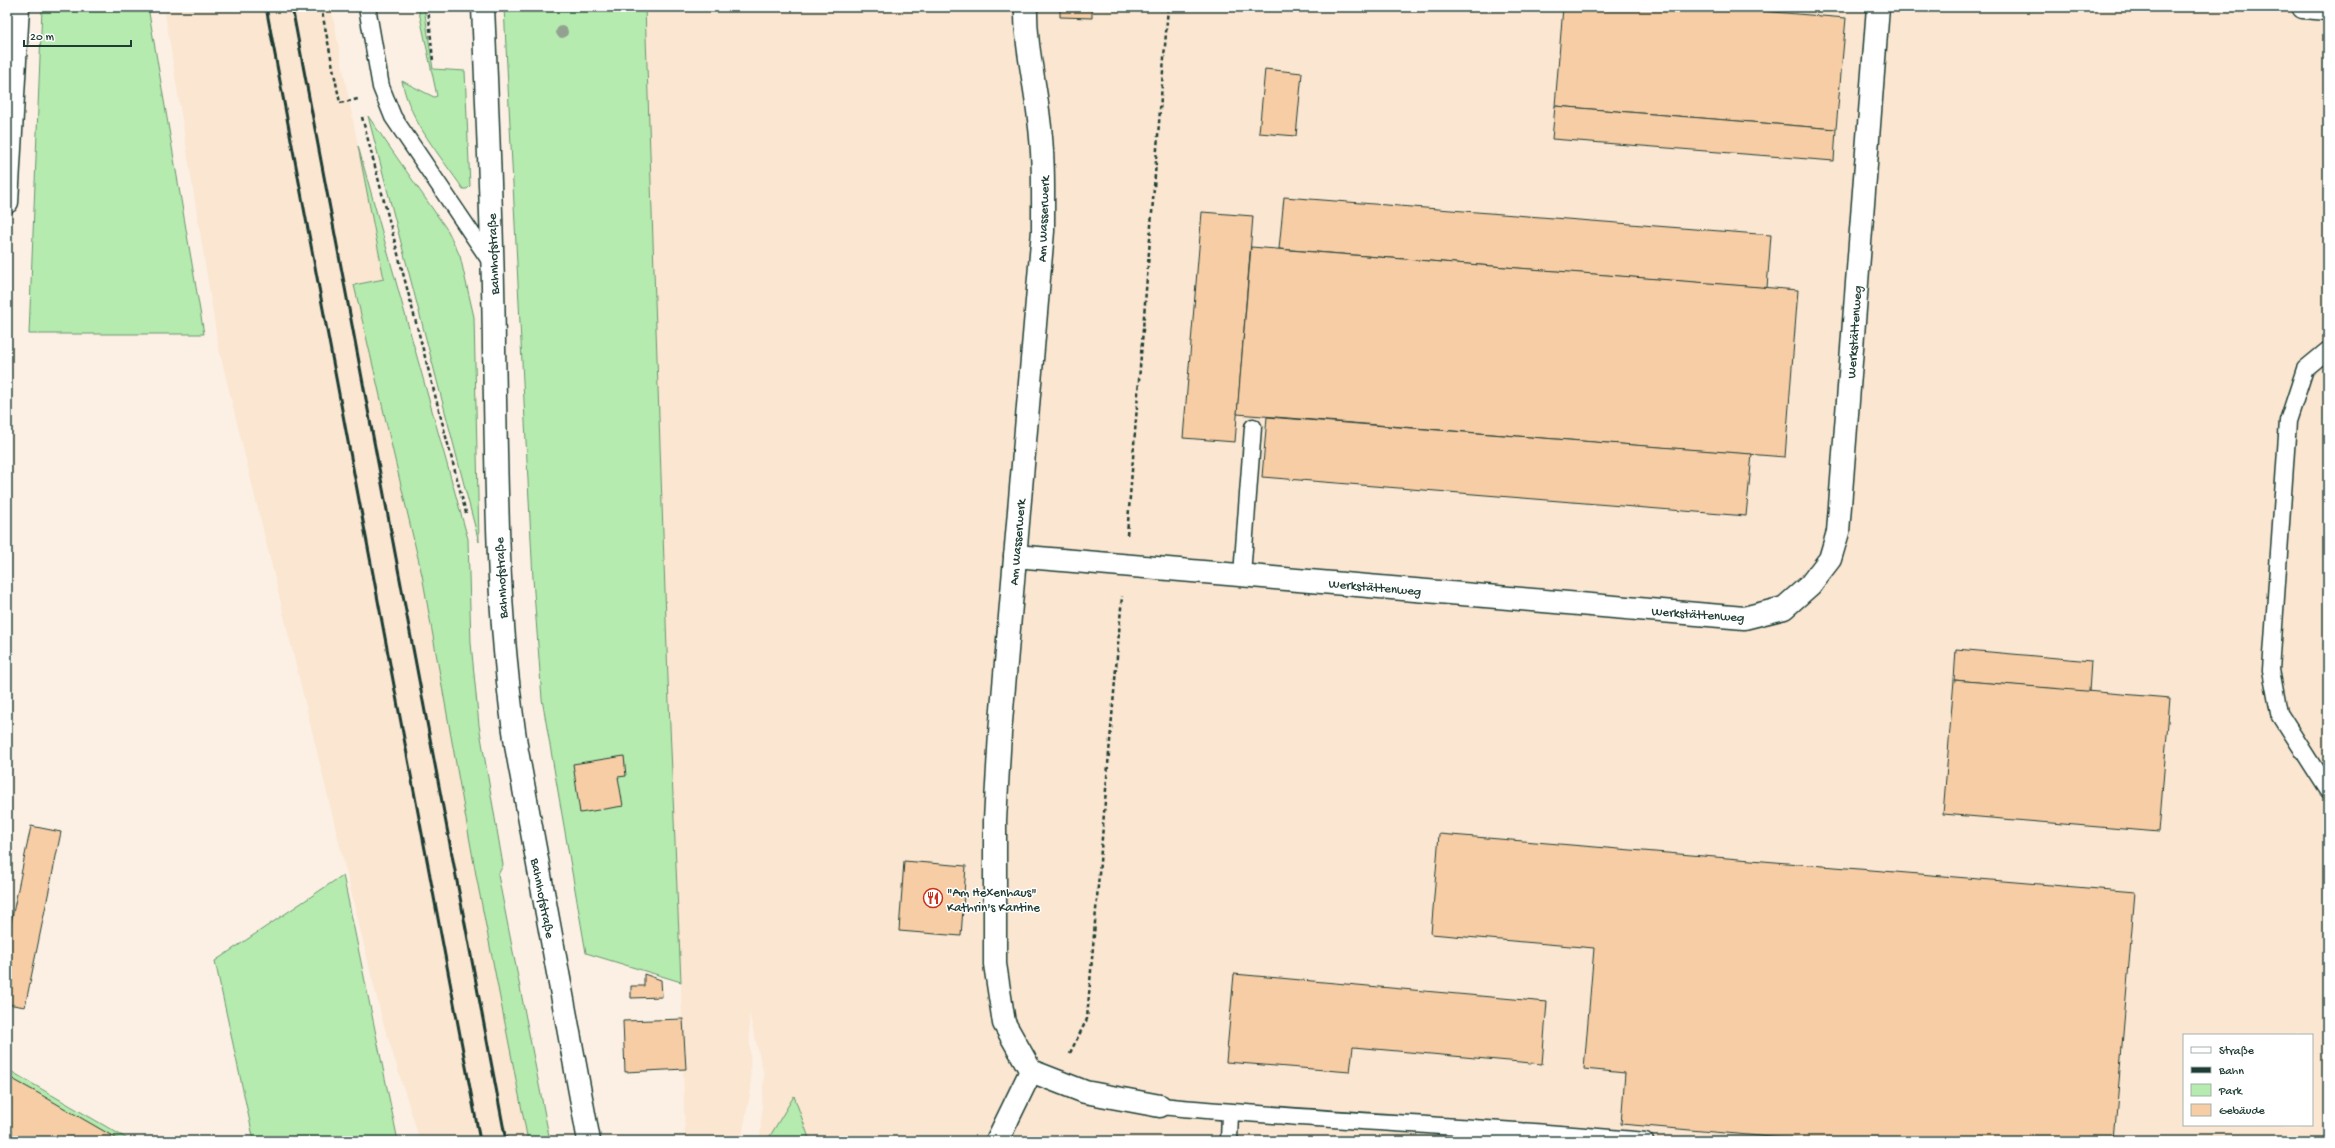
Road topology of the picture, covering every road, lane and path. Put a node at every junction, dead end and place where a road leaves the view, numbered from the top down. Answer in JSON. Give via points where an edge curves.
{"nodes":[{"id":1,"x":18,"y":7,"type":"edge"},
{"id":2,"x":321,"y":7,"type":"edge"},
{"id":3,"x":367,"y":7,"type":"edge"},
{"id":4,"x":428,"y":7,"type":"edge"},
{"id":5,"x":483,"y":7,"type":"edge"},
{"id":6,"x":1026,"y":7,"type":"edge"},
{"id":7,"x":1878,"y":7,"type":"edge"},
{"id":8,"x":2303,"y":7,"type":"edge"},
{"id":9,"x":2328,"y":9,"type":"edge"},
{"id":10,"x":433,"y":61,"type":"dead end"},
{"id":11,"x":360,"y":106,"type":"dead end"},
{"id":12,"x":361,"y":112,"type":"dead end"},
{"id":13,"x":7,"y":202,"type":"edge"},
{"id":14,"x":493,"y":265,"type":"junction"},
{"id":15,"x":2328,"y":350,"type":"edge"},
{"id":16,"x":1253,"y":427,"type":"dead end"},
{"id":17,"x":467,"y":518,"type":"dead end"},
{"id":18,"x":1015,"y":556,"type":"junction"},
{"id":19,"x":1242,"y":575,"type":"junction"},
{"id":20,"x":2328,"y":790,"type":"edge"},
{"id":21,"x":1031,"y":1071,"type":"junction"},
{"id":22,"x":1160,"y":1106,"type":"joint"},
{"id":23,"x":1230,"y":1112,"type":"junction"},
{"id":24,"x":589,"y":1141,"type":"edge"},
{"id":25,"x":997,"y":1141,"type":"edge"},
{"id":26,"x":1229,"y":1141,"type":"edge"},
{"id":27,"x":1645,"y":1141,"type":"edge"}],
"edges":[{"from":1,"to":13,"type":"street"},
{"from":2,"to":11,"type":"path","via":[[340,103],[358,99]]},
{"from":3,"to":14,"type":"lane","via":[[381,87],[393,117]]},
{"from":4,"to":10,"type":"path"},
{"from":5,"to":14,"type":"street","name":"Bahnhofstraße"},
{"from":6,"to":18,"type":"street","name":"Am Wasserwerk","via":[[1026,34],[1039,118],[1044,175],[1044,231]]},
{"from":7,"to":19,"type":"street","name":"Werkstättenweg","via":[[1838,532],[1830,560],[1810,585],[1784,608],[1744,618]]},
{"from":8,"to":9,"type":"street"},
{"from":12,"to":17,"type":"path"},
{"from":14,"to":24,"type":"street","name":"Bahnhofstraße","via":[[498,550],[507,690]]},
{"from":15,"to":20,"type":"lane","via":[[2305,369],[2288,421],[2271,670],[2279,713]]},
{"from":16,"to":19,"type":"lane"},
{"from":18,"to":19,"type":"street","name":"Werkstättenweg"},
{"from":18,"to":21,"type":"street","name":"Am Wasserwerk","via":[[995,820],[995,964],[1004,1023]]},
{"from":21,"to":22,"type":"street","via":[[1085,1092]]},
{"from":21,"to":25,"type":"street"},
{"from":22,"to":23,"type":"lane"},
{"from":23,"to":26,"type":"lane"},
{"from":23,"to":27,"type":"lane","via":[[1549,1132]]}]}
